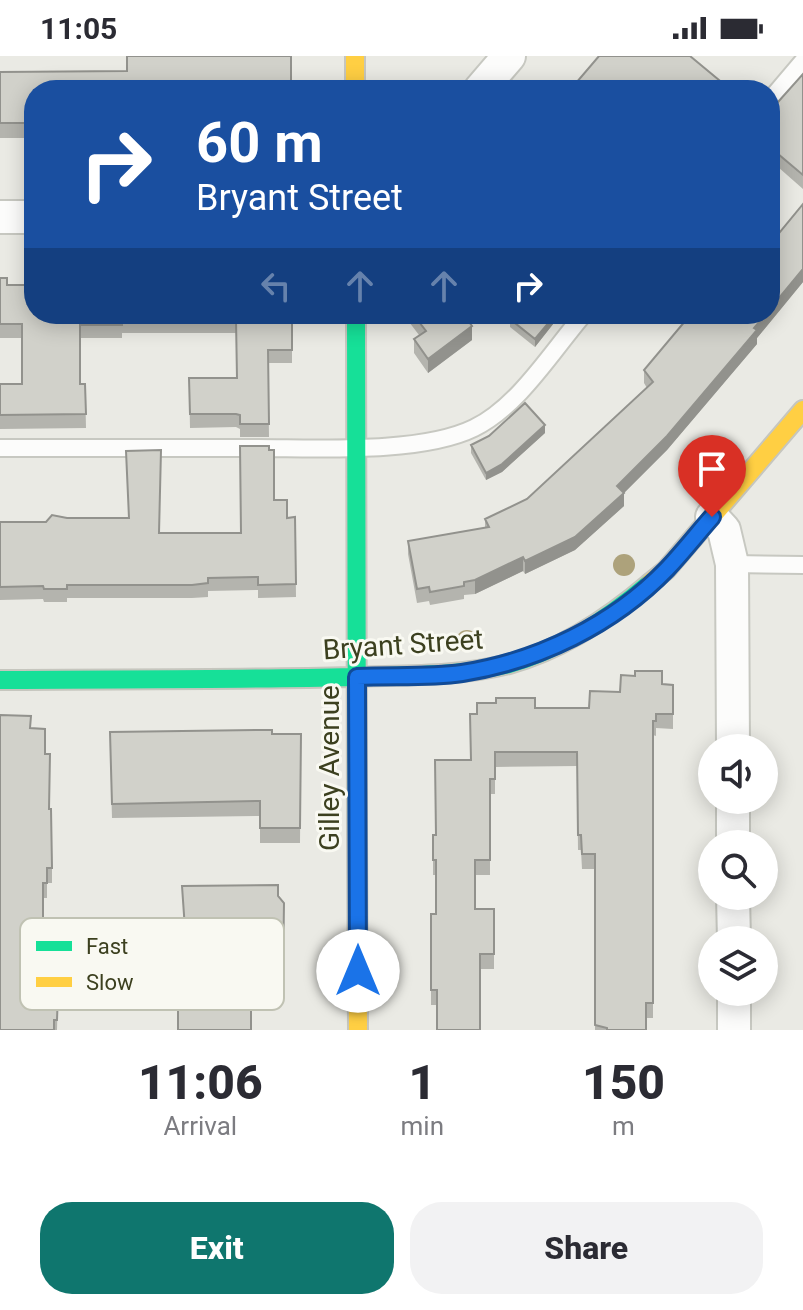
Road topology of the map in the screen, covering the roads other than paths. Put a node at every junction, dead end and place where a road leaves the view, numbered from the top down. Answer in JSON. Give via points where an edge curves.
{"nodes":[{"id":1,"x":355,"y":56,"type":"edge"},
{"id":2,"x":509,"y":56,"type":"edge"},
{"id":3,"x":803,"y":61,"type":"edge"},
{"id":4,"x":355,"y":80,"type":"edge"},
{"id":5,"x":489,"y":80,"type":"edge"},
{"id":6,"x":780,"y":88,"type":"edge"},
{"id":7,"x":0,"y":217,"type":"edge"},
{"id":8,"x":24,"y":217,"type":"edge"},
{"id":9,"x":356,"y":324,"type":"edge"},
{"id":10,"x":576,"y":324,"type":"edge"},
{"id":11,"x":803,"y":410,"type":"edge"},
{"id":12,"x":358,"y":447,"type":"junction"},
{"id":13,"x":0,"y":448,"type":"edge"},
{"id":14,"x":712,"y":517,"type":"junction"},
{"id":15,"x":732,"y":564,"type":"junction"},
{"id":16,"x":803,"y":565,"type":"edge"},
{"id":17,"x":357,"y":677,"type":"junction"},
{"id":18,"x":0,"y":680,"type":"edge"},
{"id":19,"x":733,"y":734,"type":"edge"},
{"id":20,"x":734,"y":1006,"type":"edge"},
{"id":21,"x":358,"y":1030,"type":"edge"},
{"id":22,"x":734,"y":1030,"type":"edge"}],
"edges":[{"from":1,"to":4,"type":"street"},
{"from":2,"to":5,"type":"street"},
{"from":3,"to":6,"type":"lane"},
{"from":7,"to":8,"type":"street"},
{"from":9,"to":12,"type":"street","name":"Gilley Avenue"},
{"from":10,"to":12,"type":"lane","via":[[525,386],[476,427],[419,443]]},
{"from":11,"to":14,"type":"street","name":"Bryant Street"},
{"from":12,"to":13,"type":"lane"},
{"from":12,"to":17,"type":"street","name":"Gilley Avenue"},
{"from":14,"to":15,"type":"street","via":[[724,530]]},
{"from":14,"to":17,"type":"street","name":"Bryant Street","via":[[656,579],[552,649],[459,673]]},
{"from":15,"to":16,"type":"lane"},
{"from":15,"to":19,"type":"street"},
{"from":17,"to":18,"type":"street","name":"Bryant Street"},
{"from":17,"to":21,"type":"street","name":"Gilley Avenue"},
{"from":20,"to":22,"type":"street"}]}
